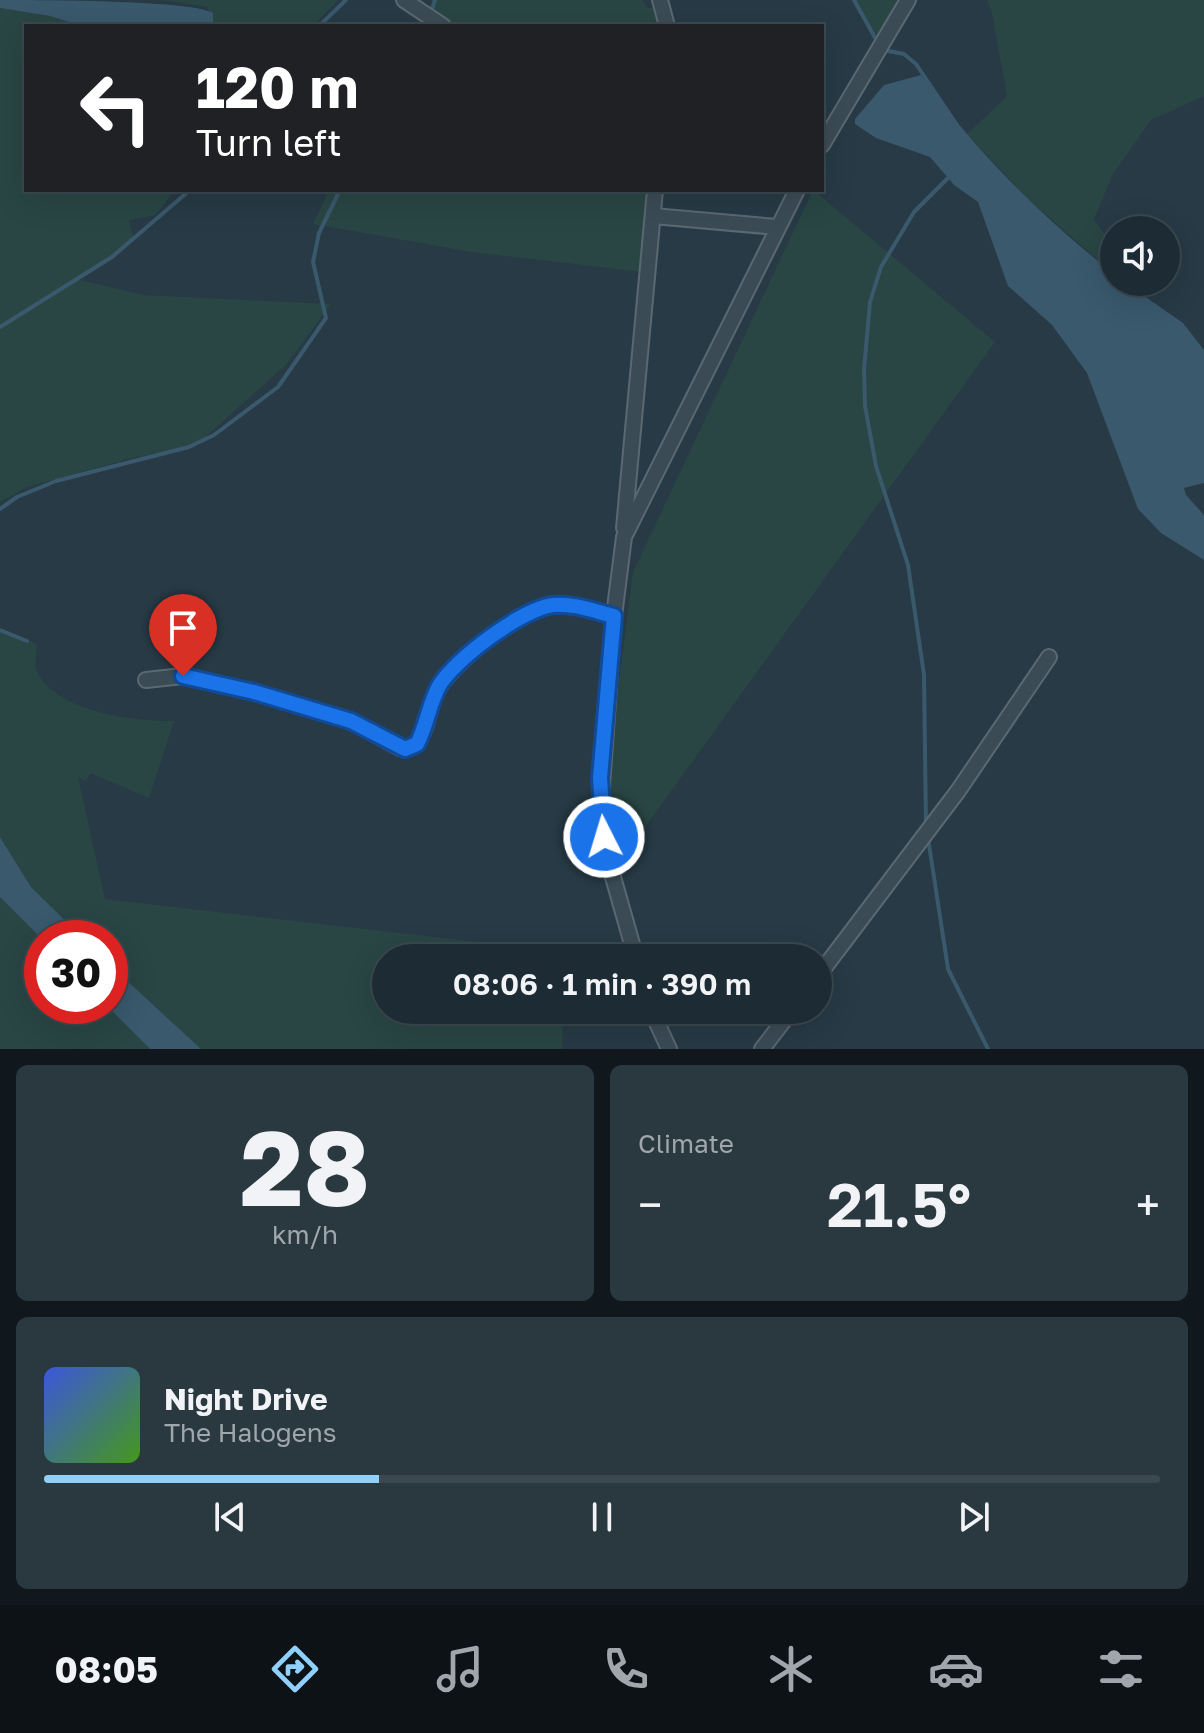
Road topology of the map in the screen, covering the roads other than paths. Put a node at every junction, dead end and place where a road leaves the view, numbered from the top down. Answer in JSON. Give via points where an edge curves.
{"nodes":[{"id":1,"x":404,"y":0,"type":"edge"},
{"id":2,"x":660,"y":0,"type":"edge"},
{"id":3,"x":908,"y":0,"type":"edge"},
{"id":4,"x":440,"y":24,"type":"edge"},
{"id":5,"x":666,"y":24,"type":"edge"},
{"id":6,"x":824,"y":142,"type":"edge"},
{"id":7,"x":655,"y":192,"type":"edge"},
{"id":8,"x":796,"y":192,"type":"edge"},
{"id":9,"x":653,"y":216,"type":"junction"},
{"id":10,"x":777,"y":227,"type":"junction"},
{"id":11,"x":624,"y":537,"type":"junction"},
{"id":12,"x":614,"y":616,"type":"junction"},
{"id":13,"x":1049,"y":657,"type":"dead end"},
{"id":14,"x":146,"y":680,"type":"dead end"},
{"id":15,"x":632,"y":944,"type":"edge"},
{"id":16,"x":832,"y":958,"type":"edge"},
{"id":17,"x":657,"y":1024,"type":"edge"},
{"id":18,"x":781,"y":1024,"type":"edge"},
{"id":19,"x":669,"y":1049,"type":"edge"},
{"id":20,"x":762,"y":1049,"type":"edge"}],
"edges":[{"from":1,"to":4,"type":"street"},
{"from":2,"to":5,"type":"street"},
{"from":3,"to":6,"type":"street"},
{"from":7,"to":9,"type":"street"},
{"from":8,"to":10,"type":"street"},
{"from":9,"to":10,"type":"street"},
{"from":9,"to":11,"type":"street"},
{"from":10,"to":11,"type":"street"},
{"from":11,"to":12,"type":"street"},
{"from":12,"to":14,"type":"street","via":[[565,605],[520,619],[442,682],[417,744],[405,749],[351,721],[254,692],[183,676]]},
{"from":12,"to":15,"type":"street","via":[[600,814]]},
{"from":13,"to":16,"type":"street","via":[[958,791]]},
{"from":17,"to":19,"type":"street"},
{"from":18,"to":20,"type":"street"}]}
